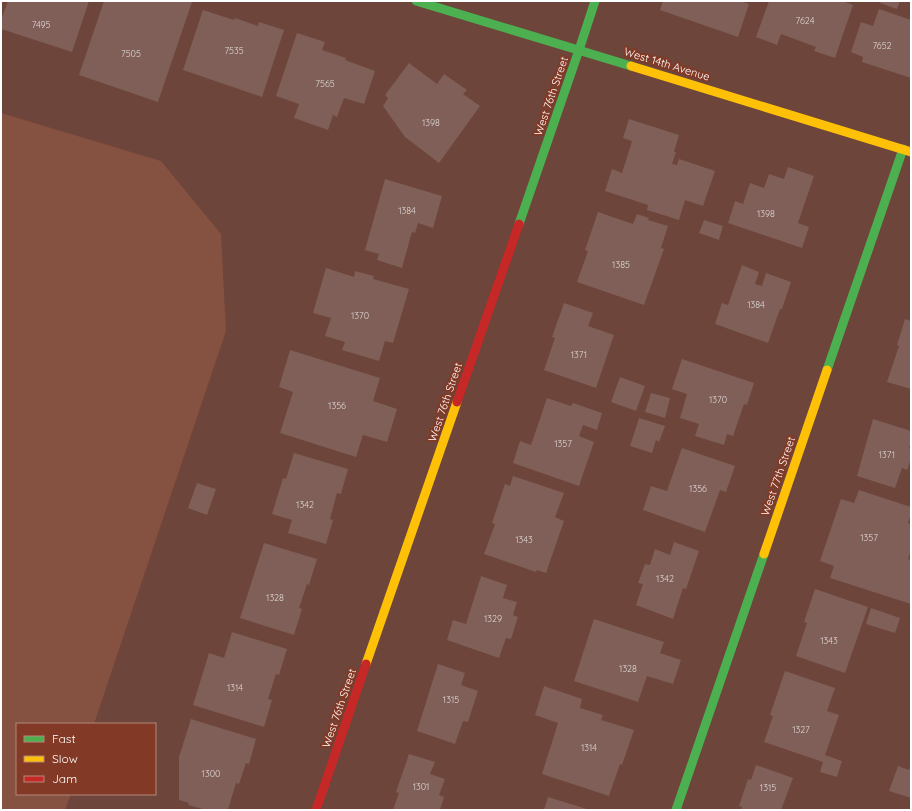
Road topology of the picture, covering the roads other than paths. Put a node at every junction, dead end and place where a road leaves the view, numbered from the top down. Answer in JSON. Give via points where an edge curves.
{"nodes":[{"id":1,"x":416,"y":1,"type":"edge"},
{"id":2,"x":595,"y":1,"type":"edge"},
{"id":3,"x":579,"y":50,"type":"junction"},
{"id":4,"x":907,"y":151,"type":"edge"},
{"id":5,"x":316,"y":810,"type":"edge"},
{"id":6,"x":676,"y":810,"type":"edge"}],
"edges":[{"from":1,"to":3,"type":"street","name":"West 14th Avenue"},
{"from":2,"to":3,"type":"street","name":"West 76th Street"},
{"from":3,"to":4,"type":"street","name":"West 14th Avenue"},
{"from":3,"to":5,"type":"street","name":"West 76th Street"},
{"from":4,"to":6,"type":"street","name":"West 77th Street"}]}
